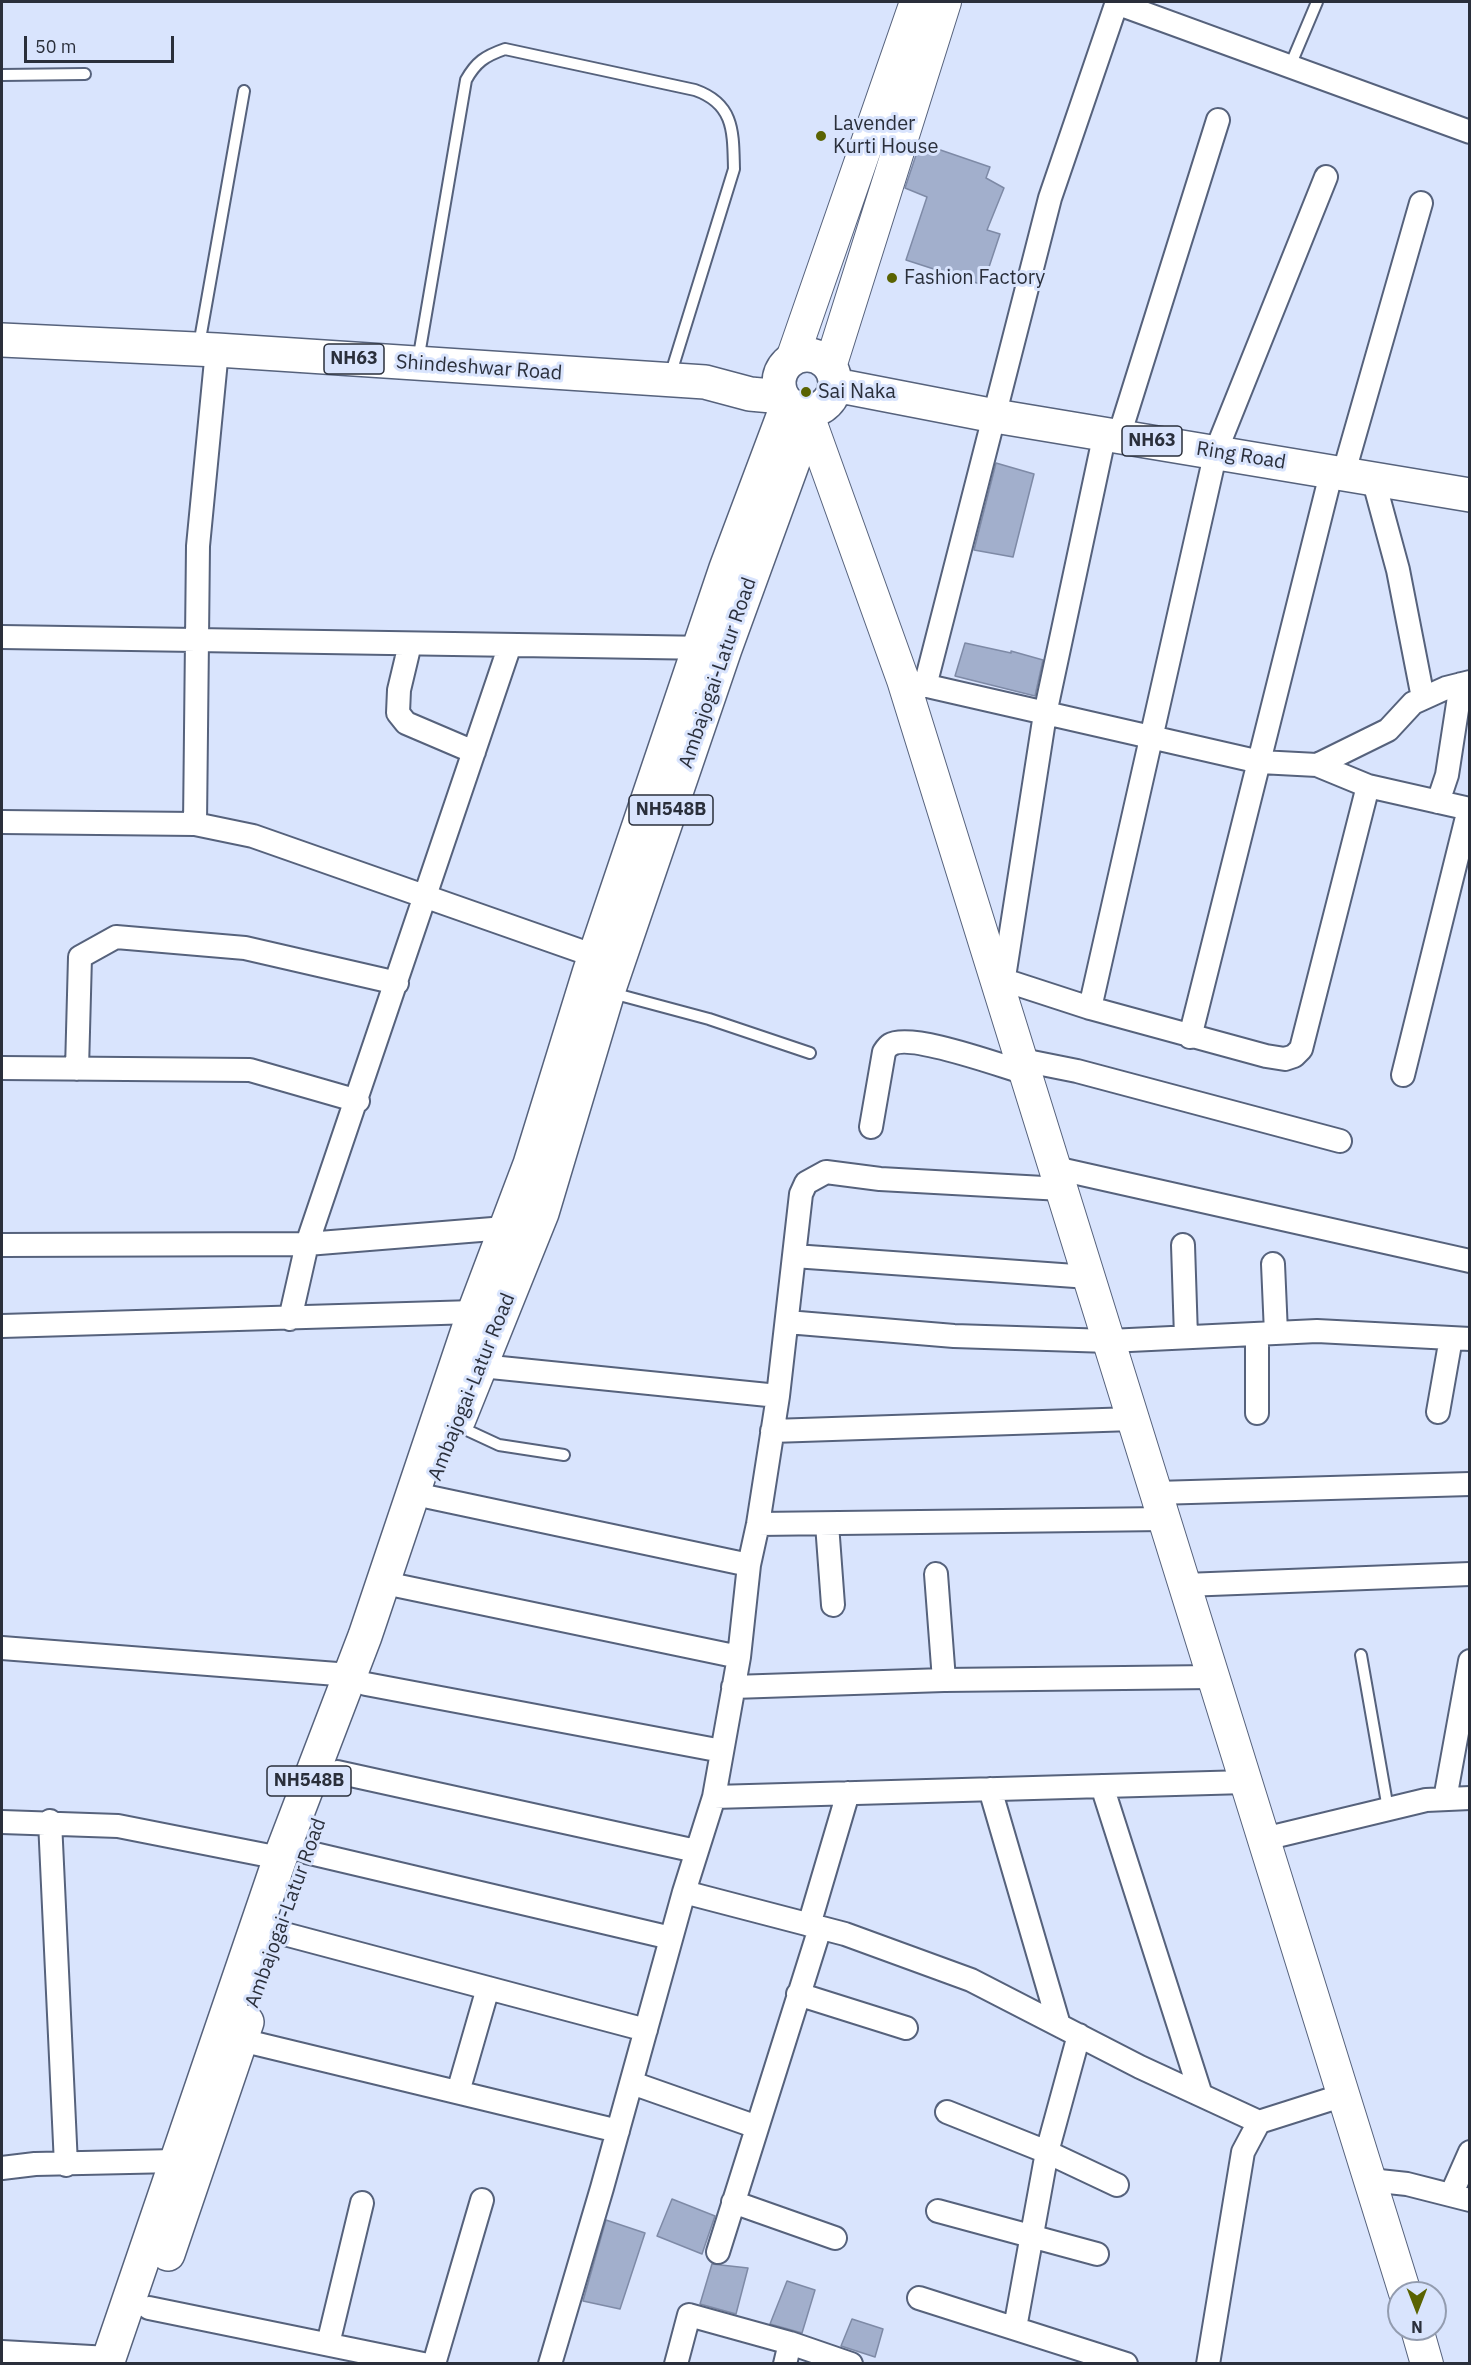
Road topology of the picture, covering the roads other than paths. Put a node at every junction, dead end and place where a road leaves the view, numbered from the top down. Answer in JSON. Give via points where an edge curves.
{"nodes":[{"id":1,"x":915,"y":2,"type":"edge"},
{"id":2,"x":945,"y":2,"type":"edge"},
{"id":3,"x":1116,"y":2,"type":"edge"},
{"id":4,"x":1317,"y":2,"type":"edge"},
{"id":5,"x":1290,"y":66,"type":"junction"},
{"id":6,"x":85,"y":74,"type":"dead end"},
{"id":7,"x":2,"y":75,"type":"edge"},
{"id":8,"x":244,"y":91,"type":"dead end"},
{"id":9,"x":1218,"y":120,"type":"dead end"},
{"id":10,"x":1470,"y":132,"type":"edge"},
{"id":11,"x":1326,"y":177,"type":"dead end"},
{"id":12,"x":1421,"y":203,"type":"dead end"},
{"id":13,"x":2,"y":340,"type":"edge"},
{"id":14,"x":207,"y":349,"type":"junction"},
{"id":15,"x":418,"y":364,"type":"junction"},
{"id":16,"x":833,"y":376,"type":"junction"},
{"id":17,"x":668,"y":381,"type":"junction"},
{"id":18,"x":795,"y":393,"type":"junction"},
{"id":19,"x":995,"y":416,"type":"junction"},
{"id":20,"x":1112,"y":435,"type":"junction"},
{"id":21,"x":1216,"y":451,"type":"junction"},
{"id":22,"x":1350,"y":474,"type":"junction"},
{"id":23,"x":1470,"y":495,"type":"edge"},
{"id":24,"x":2,"y":637,"type":"edge"},
{"id":25,"x":196,"y":642,"type":"junction"},
{"id":26,"x":410,"y":644,"type":"junction"},
{"id":27,"x":510,"y":645,"type":"junction"},
{"id":28,"x":712,"y":648,"type":"junction"},
{"id":29,"x":914,"y":683,"type":"junction"},
{"id":30,"x":1465,"y":683,"type":"edge"},
{"id":31,"x":1423,"y":698,"type":"junction"},
{"id":32,"x":1045,"y":714,"type":"junction"},
{"id":33,"x":1149,"y":738,"type":"junction"},
{"id":34,"x":474,"y":752,"type":"junction"},
{"id":35,"x":1260,"y":762,"type":"junction"},
{"id":36,"x":1317,"y":765,"type":"junction"},
{"id":37,"x":1368,"y":786,"type":"junction"},
{"id":38,"x":1438,"y":802,"type":"junction"},
{"id":39,"x":1469,"y":809,"type":"edge"},
{"id":40,"x":2,"y":822,"type":"edge"},
{"id":41,"x":195,"y":824,"type":"junction"},
{"id":42,"x":425,"y":898,"type":"junction"},
{"id":43,"x":595,"y":956,"type":"junction"},
{"id":44,"x":397,"y":983,"type":"junction"},
{"id":45,"x":1002,"y":987,"type":"junction"},
{"id":46,"x":608,"y":992,"type":"junction"},
{"id":47,"x":1089,"y":1008,"type":"junction"},
{"id":48,"x":1190,"y":1037,"type":"junction"},
{"id":49,"x":810,"y":1053,"type":"dead end"},
{"id":50,"x":1024,"y":1067,"type":"junction"},
{"id":51,"x":2,"y":1068,"type":"edge"},
{"id":52,"x":77,"y":1069,"type":"junction"},
{"id":53,"x":1403,"y":1075,"type":"dead end"},
{"id":54,"x":358,"y":1101,"type":"junction"},
{"id":55,"x":871,"y":1127,"type":"dead end"},
{"id":56,"x":1340,"y":1141,"type":"dead end"},
{"id":57,"x":1058,"y":1179,"type":"junction"},
{"id":58,"x":518,"y":1234,"type":"junction"},
{"id":59,"x":307,"y":1244,"type":"junction"},
{"id":60,"x":2,"y":1245,"type":"edge"},
{"id":61,"x":1183,"y":1245,"type":"dead end"},
{"id":62,"x":794,"y":1256,"type":"junction"},
{"id":63,"x":1470,"y":1261,"type":"edge"},
{"id":64,"x":1273,"y":1264,"type":"dead end"},
{"id":65,"x":1089,"y":1277,"type":"junction"},
{"id":66,"x":474,"y":1312,"type":"junction"},
{"id":67,"x":290,"y":1319,"type":"junction"},
{"id":68,"x":787,"y":1322,"type":"junction"},
{"id":69,"x":2,"y":1326,"type":"edge"},
{"id":70,"x":1266,"y":1333,"type":"junction"},
{"id":71,"x":1186,"y":1337,"type":"junction"},
{"id":72,"x":1460,"y":1338,"type":"edge"},
{"id":73,"x":1109,"y":1341,"type":"junction"},
{"id":74,"x":481,"y":1366,"type":"junction"},
{"id":75,"x":778,"y":1396,"type":"junction"},
{"id":76,"x":1438,"y":1412,"type":"dead end"},
{"id":77,"x":1257,"y":1413,"type":"dead end"},
{"id":78,"x":1134,"y":1419,"type":"junction"},
{"id":79,"x":456,"y":1425,"type":"junction"},
{"id":80,"x":772,"y":1431,"type":"junction"},
{"id":81,"x":564,"y":1455,"type":"dead end"},
{"id":82,"x":1470,"y":1484,"type":"edge"},
{"id":83,"x":429,"y":1497,"type":"junction"},
{"id":84,"x":1160,"y":1506,"type":"junction"},
{"id":85,"x":758,"y":1524,"type":"junction"},
{"id":86,"x":827,"y":1524,"type":"junction"},
{"id":87,"x":749,"y":1565,"type":"junction"},
{"id":88,"x":936,"y":1574,"type":"dead end"},
{"id":89,"x":1470,"y":1574,"type":"edge"},
{"id":90,"x":1185,"y":1585,"type":"junction"},
{"id":91,"x":399,"y":1586,"type":"junction"},
{"id":92,"x":833,"y":1605,"type":"dead end"},
{"id":93,"x":2,"y":1648,"type":"edge"},
{"id":94,"x":1361,"y":1655,"type":"dead end"},
{"id":95,"x":739,"y":1657,"type":"junction"},
{"id":96,"x":1470,"y":1661,"type":"edge"},
{"id":97,"x":1213,"y":1677,"type":"junction"},
{"id":98,"x":358,"y":1679,"type":"junction"},
{"id":99,"x":944,"y":1680,"type":"junction"},
{"id":100,"x":734,"y":1687,"type":"junction"},
{"id":101,"x":722,"y":1751,"type":"junction"},
{"id":102,"x":337,"y":1772,"type":"junction"},
{"id":103,"x":1246,"y":1782,"type":"junction"},
{"id":104,"x":1102,"y":1786,"type":"junction"},
{"id":105,"x":990,"y":1789,"type":"junction"},
{"id":106,"x":848,"y":1793,"type":"junction"},
{"id":107,"x":714,"y":1797,"type":"junction"},
{"id":108,"x":1470,"y":1798,"type":"edge"},
{"id":109,"x":1445,"y":1799,"type":"junction"},
{"id":110,"x":1388,"y":1809,"type":"junction"},
{"id":111,"x":50,"y":1821,"type":"junction"},
{"id":112,"x":2,"y":1822,"type":"edge"},
{"id":113,"x":1264,"y":1839,"type":"junction"},
{"id":114,"x":696,"y":1851,"type":"junction"},
{"id":115,"x":293,"y":1855,"type":"junction"},
{"id":116,"x":684,"y":1892,"type":"junction"},
{"id":117,"x":815,"y":1926,"type":"junction"},
{"id":118,"x":277,"y":1932,"type":"junction"},
{"id":119,"x":671,"y":1938,"type":"junction"},
{"id":120,"x":488,"y":1988,"type":"junction"},
{"id":121,"x":798,"y":1994,"type":"junction"},
{"id":122,"x":1059,"y":2025,"type":"junction"},
{"id":123,"x":906,"y":2028,"type":"dead end"},
{"id":124,"x":646,"y":2030,"type":"junction"},
{"id":125,"x":1079,"y":2035,"type":"junction"},
{"id":126,"x":241,"y":2040,"type":"junction"},
{"id":127,"x":632,"y":2083,"type":"junction"},
{"id":128,"x":458,"y":2092,"type":"junction"},
{"id":129,"x":1201,"y":2095,"type":"junction"},
{"id":130,"x":1344,"y":2095,"type":"junction"},
{"id":131,"x":947,"y":2112,"type":"dead end"},
{"id":132,"x":1259,"y":2122,"type":"junction"},
{"id":133,"x":757,"y":2127,"type":"junction"},
{"id":134,"x":618,"y":2132,"type":"junction"},
{"id":135,"x":1047,"y":2152,"type":"junction"},
{"id":136,"x":1470,"y":2152,"type":"edge"},
{"id":137,"x":176,"y":2161,"type":"junction"},
{"id":138,"x":66,"y":2165,"type":"junction"},
{"id":139,"x":2,"y":2168,"type":"edge"},
{"id":140,"x":1370,"y":2180,"type":"junction"},
{"id":141,"x":1117,"y":2186,"type":"dead end"},
{"id":142,"x":1460,"y":2198,"type":"edge"},
{"id":143,"x":482,"y":2200,"type":"dead end"},
{"id":144,"x":734,"y":2202,"type":"junction"},
{"id":145,"x":362,"y":2203,"type":"dead end"},
{"id":146,"x":938,"y":2211,"type":"dead end"},
{"id":147,"x":1032,"y":2236,"type":"junction"},
{"id":148,"x":835,"y":2238,"type":"dead end"},
{"id":149,"x":717,"y":2252,"type":"dead end"},
{"id":150,"x":1097,"y":2254,"type":"dead end"},
{"id":151,"x":1401,"y":2281,"type":"edge"},
{"id":152,"x":919,"y":2298,"type":"dead end"},
{"id":153,"x":149,"y":2308,"type":"junction"},
{"id":154,"x":1015,"y":2328,"type":"junction"},
{"id":155,"x":1420,"y":2341,"type":"edge"},
{"id":156,"x":328,"y":2344,"type":"junction"},
{"id":157,"x":2,"y":2352,"type":"edge"},
{"id":158,"x":788,"y":2353,"type":"edge"},
{"id":159,"x":115,"y":2362,"type":"edge"},
{"id":160,"x":423,"y":2364,"type":"edge"},
{"id":161,"x":434,"y":2364,"type":"edge"},
{"id":162,"x":550,"y":2364,"type":"edge"},
{"id":163,"x":676,"y":2364,"type":"edge"},
{"id":164,"x":851,"y":2364,"type":"edge"},
{"id":165,"x":1126,"y":2364,"type":"edge"},
{"id":166,"x":1208,"y":2364,"type":"edge"},
{"id":167,"x":1427,"y":2364,"type":"edge"}],
"edges":[{"from":1,"to":18,"type":"main road","name":"Ambajogai-Latur Road"},
{"from":2,"to":16,"type":"main road","name":"Ambajogai-Latur Road"},
{"from":3,"to":5,"type":"street"},
{"from":3,"to":19,"type":"street","via":[[1050,198]]},
{"from":4,"to":5,"type":"lane"},
{"from":5,"to":10,"type":"street"},
{"from":6,"to":7,"type":"lane"},
{"from":8,"to":14,"type":"lane"},
{"from":9,"to":20,"type":"street"},
{"from":11,"to":21,"type":"street"},
{"from":12,"to":22,"type":"street"},
{"from":13,"to":14,"type":"highway","name":"Shindeshwar Road","number":"NH63"},
{"from":14,"to":15,"type":"highway","name":"Shindeshwar Road","number":"NH63"},
{"from":14,"to":25,"type":"street"},
{"from":15,"to":17,"type":"highway","name":"Shindeshwar Road","number":"NH63"},
{"from":15,"to":17,"type":"lane","via":[[466,80],[485,56],[505,49],[695,90],[709,95],[725,109],[733,136],[734,169]]},
{"from":16,"to":18,"type":"highway","name":"Ambajogai-Latur Road","number":"NH548B","via":[[832,397],[823,406]]},
{"from":16,"to":18,"type":"highway","via":[[813,356]]},
{"from":16,"to":19,"type":"highway","name":"Ring Road","number":"NH63"},
{"from":17,"to":18,"type":"highway","name":"Shindeshwar Road","number":"NH63"},
{"from":18,"to":28,"type":"highway","name":"Ambajogai-Latur Road","number":"NH548B"},
{"from":18,"to":29,"type":"main road"},
{"from":19,"to":20,"type":"highway","name":"Ring Road","number":"NH63"},
{"from":19,"to":29,"type":"street"},
{"from":20,"to":21,"type":"highway","name":"Ring Road","number":"NH63"},
{"from":20,"to":32,"type":"street"},
{"from":21,"to":22,"type":"highway","name":"Ring Road","number":"NH63"},
{"from":21,"to":33,"type":"street"},
{"from":22,"to":23,"type":"highway","name":"Ring Road","number":"NH63"},
{"from":22,"to":31,"type":"street","via":[[1398,570]]},
{"from":22,"to":35,"type":"street"},
{"from":24,"to":25,"type":"street"},
{"from":25,"to":26,"type":"street"},
{"from":25,"to":41,"type":"street"},
{"from":26,"to":27,"type":"street"},
{"from":26,"to":34,"type":"street","via":[[398,713],[406,723]]},
{"from":27,"to":28,"type":"street"},
{"from":27,"to":34,"type":"street"},
{"from":28,"to":43,"type":"highway","number":"NH548B"},
{"from":28,"to":46,"type":"highway","name":"Ambajogai-Latur Road","number":"NH548B"},
{"from":29,"to":32,"type":"street"},
{"from":29,"to":45,"type":"main road"},
{"from":30,"to":31,"type":"street"},
{"from":30,"to":38,"type":"street"},
{"from":31,"to":36,"type":"street","via":[[1413,703],[1388,730]]},
{"from":32,"to":33,"type":"street"},
{"from":32,"to":45,"type":"street"},
{"from":33,"to":35,"type":"street"},
{"from":33,"to":47,"type":"street"},
{"from":34,"to":42,"type":"street"},
{"from":35,"to":36,"type":"street"},
{"from":35,"to":48,"type":"street"},
{"from":36,"to":37,"type":"street"},
{"from":37,"to":38,"type":"street"},
{"from":37,"to":48,"type":"street","via":[[1301,1049],[1285,1059]]},
{"from":38,"to":39,"type":"street"},
{"from":39,"to":53,"type":"street"},
{"from":40,"to":41,"type":"street"},
{"from":41,"to":42,"type":"street","via":[[253,836]]},
{"from":42,"to":43,"type":"street"},
{"from":42,"to":44,"type":"street"},
{"from":43,"to":58,"type":"highway","number":"NH548B","via":[[530,1164]]},
{"from":44,"to":52,"type":"street","via":[[245,948],[116,937],[80,957]]},
{"from":44,"to":54,"type":"street"},
{"from":45,"to":47,"type":"street"},
{"from":45,"to":50,"type":"main road"},
{"from":46,"to":49,"type":"lane","via":[[709,1019]]},
{"from":46,"to":58,"type":"highway","name":"Ambajogai-Latur Road","number":"NH548B","via":[[542,1213]]},
{"from":47,"to":48,"type":"street"},
{"from":50,"to":55,"type":"street","via":[[933,1045],[891,1044],[884,1052]]},
{"from":50,"to":56,"type":"street","via":[[1077,1071]]},
{"from":50,"to":57,"type":"main road"},
{"from":51,"to":52,"type":"street"},
{"from":52,"to":54,"type":"street","via":[[250,1070]]},
{"from":54,"to":59,"type":"street"},
{"from":57,"to":62,"type":"street","via":[[880,1179],[826,1172],[806,1184],[801,1194]]},
{"from":57,"to":63,"type":"street"},
{"from":57,"to":65,"type":"main road"},
{"from":58,"to":59,"type":"street"},
{"from":58,"to":66,"type":"highway","number":"NH548B"},
{"from":58,"to":74,"type":"highway","name":"Ambajogai-Latur Road","number":"NH548B"},
{"from":59,"to":60,"type":"street"},
{"from":59,"to":67,"type":"street"},
{"from":61,"to":71,"type":"street"},
{"from":62,"to":65,"type":"street"},
{"from":62,"to":68,"type":"street"},
{"from":64,"to":70,"type":"street"},
{"from":65,"to":73,"type":"main road"},
{"from":66,"to":67,"type":"street"},
{"from":66,"to":98,"type":"highway","number":"NH548B"},
{"from":67,"to":69,"type":"street"},
{"from":68,"to":73,"type":"street","via":[[954,1336]]},
{"from":68,"to":75,"type":"street"},
{"from":70,"to":71,"type":"street"},
{"from":70,"to":72,"type":"street","via":[[1317,1331]]},
{"from":70,"to":77,"type":"street"},
{"from":71,"to":73,"type":"street"},
{"from":72,"to":76,"type":"street"},
{"from":73,"to":78,"type":"main road"},
{"from":74,"to":75,"type":"street"},
{"from":74,"to":79,"type":"highway","name":"Ambajogai-Latur Road","number":"NH548B"},
{"from":75,"to":80,"type":"street"},
{"from":78,"to":80,"type":"street"},
{"from":78,"to":84,"type":"main road"},
{"from":79,"to":81,"type":"lane","via":[[499,1445]]},
{"from":79,"to":83,"type":"highway","name":"Ambajogai-Latur Road","number":"NH548B"},
{"from":80,"to":85,"type":"street"},
{"from":82,"to":84,"type":"street"},
{"from":83,"to":87,"type":"street"},
{"from":83,"to":91,"type":"highway","name":"Ambajogai-Latur Road","number":"NH548B"},
{"from":84,"to":86,"type":"street"},
{"from":84,"to":90,"type":"main road"},
{"from":85,"to":86,"type":"street"},
{"from":85,"to":87,"type":"street"},
{"from":86,"to":92,"type":"street"},
{"from":87,"to":95,"type":"street"},
{"from":88,"to":99,"type":"street"},
{"from":89,"to":90,"type":"street"},
{"from":90,"to":97,"type":"main road"},
{"from":91,"to":95,"type":"street"},
{"from":91,"to":98,"type":"highway","name":"Ambajogai-Latur Road","number":"NH548B"},
{"from":93,"to":98,"type":"street"},
{"from":94,"to":110,"type":"lane"},
{"from":95,"to":100,"type":"street"},
{"from":96,"to":109,"type":"street"},
{"from":97,"to":99,"type":"street"},
{"from":97,"to":103,"type":"main road"},
{"from":98,"to":101,"type":"street"},
{"from":98,"to":102,"type":"highway","name":"Ambajogai-Latur Road","number":"NH548B"},
{"from":98,"to":115,"type":"highway","number":"NH548B"},
{"from":99,"to":100,"type":"street"},
{"from":100,"to":101,"type":"street"},
{"from":101,"to":107,"type":"street"},
{"from":102,"to":114,"type":"street"},
{"from":102,"to":115,"type":"highway","name":"Ambajogai-Latur Road","number":"NH548B"},
{"from":103,"to":104,"type":"street"},
{"from":103,"to":113,"type":"main road"},
{"from":104,"to":105,"type":"street"},
{"from":104,"to":129,"type":"street"},
{"from":105,"to":106,"type":"street"},
{"from":105,"to":122,"type":"street"},
{"from":106,"to":107,"type":"street"},
{"from":106,"to":117,"type":"street"},
{"from":107,"to":114,"type":"street"},
{"from":108,"to":109,"type":"street"},
{"from":109,"to":110,"type":"street"},
{"from":110,"to":113,"type":"street"},
{"from":111,"to":112,"type":"street"},
{"from":111,"to":115,"type":"street","via":[[118,1826]]},
{"from":111,"to":138,"type":"street"},
{"from":113,"to":130,"type":"main road"},
{"from":114,"to":116,"type":"street"},
{"from":115,"to":118,"type":"highway","name":"Ambajogai-Latur Road","number":"NH548B"},
{"from":115,"to":119,"type":"street"},
{"from":115,"to":137,"type":"highway","number":"NH548B"},
{"from":116,"to":117,"type":"street"},
{"from":116,"to":119,"type":"street"},
{"from":117,"to":121,"type":"street"},
{"from":117,"to":122,"type":"street","via":[[971,1980]]},
{"from":118,"to":120,"type":"street"},
{"from":118,"to":126,"type":"highway","name":"Ambajogai-Latur Road","number":"NH548B"},
{"from":119,"to":124,"type":"street"},
{"from":120,"to":124,"type":"street"},
{"from":120,"to":128,"type":"street"},
{"from":121,"to":123,"type":"street"},
{"from":121,"to":133,"type":"street"},
{"from":122,"to":125,"type":"street"},
{"from":124,"to":127,"type":"street"},
{"from":125,"to":129,"type":"street"},
{"from":125,"to":135,"type":"street"},
{"from":126,"to":128,"type":"street"},
{"from":126,"to":153,"type":"highway","name":"Ambajogai-Latur Road","number":"NH548B"},
{"from":127,"to":133,"type":"street"},
{"from":127,"to":134,"type":"street"},
{"from":128,"to":134,"type":"street"},
{"from":129,"to":132,"type":"street"},
{"from":130,"to":132,"type":"street"},
{"from":130,"to":140,"type":"main road"},
{"from":131,"to":135,"type":"street"},
{"from":132,"to":166,"type":"street","via":[[1243,2152]]},
{"from":133,"to":144,"type":"street"},
{"from":134,"to":162,"type":"street"},
{"from":135,"to":141,"type":"street"},
{"from":135,"to":147,"type":"street"},
{"from":136,"to":142,"type":"street"},
{"from":137,"to":138,"type":"street"},
{"from":137,"to":159,"type":"highway","number":"NH548B"},
{"from":138,"to":139,"type":"street"},
{"from":140,"to":142,"type":"street","via":[[1407,2184]]},
{"from":140,"to":151,"type":"main road"},
{"from":143,"to":161,"type":"street"},
{"from":144,"to":148,"type":"street"},
{"from":144,"to":149,"type":"street"},
{"from":145,"to":156,"type":"street"},
{"from":146,"to":147,"type":"street"},
{"from":147,"to":150,"type":"street"},
{"from":147,"to":154,"type":"street"},
{"from":152,"to":154,"type":"street"},
{"from":153,"to":156,"type":"street"},
{"from":153,"to":159,"type":"highway","name":"Ambajogai-Latur Road","number":"NH548B"},
{"from":154,"to":165,"type":"street"},
{"from":155,"to":167,"type":"main road"},
{"from":156,"to":160,"type":"street"},
{"from":157,"to":159,"type":"street"},
{"from":158,"to":163,"type":"street","via":[[689,2315]]},
{"from":158,"to":164,"type":"street"}]}
